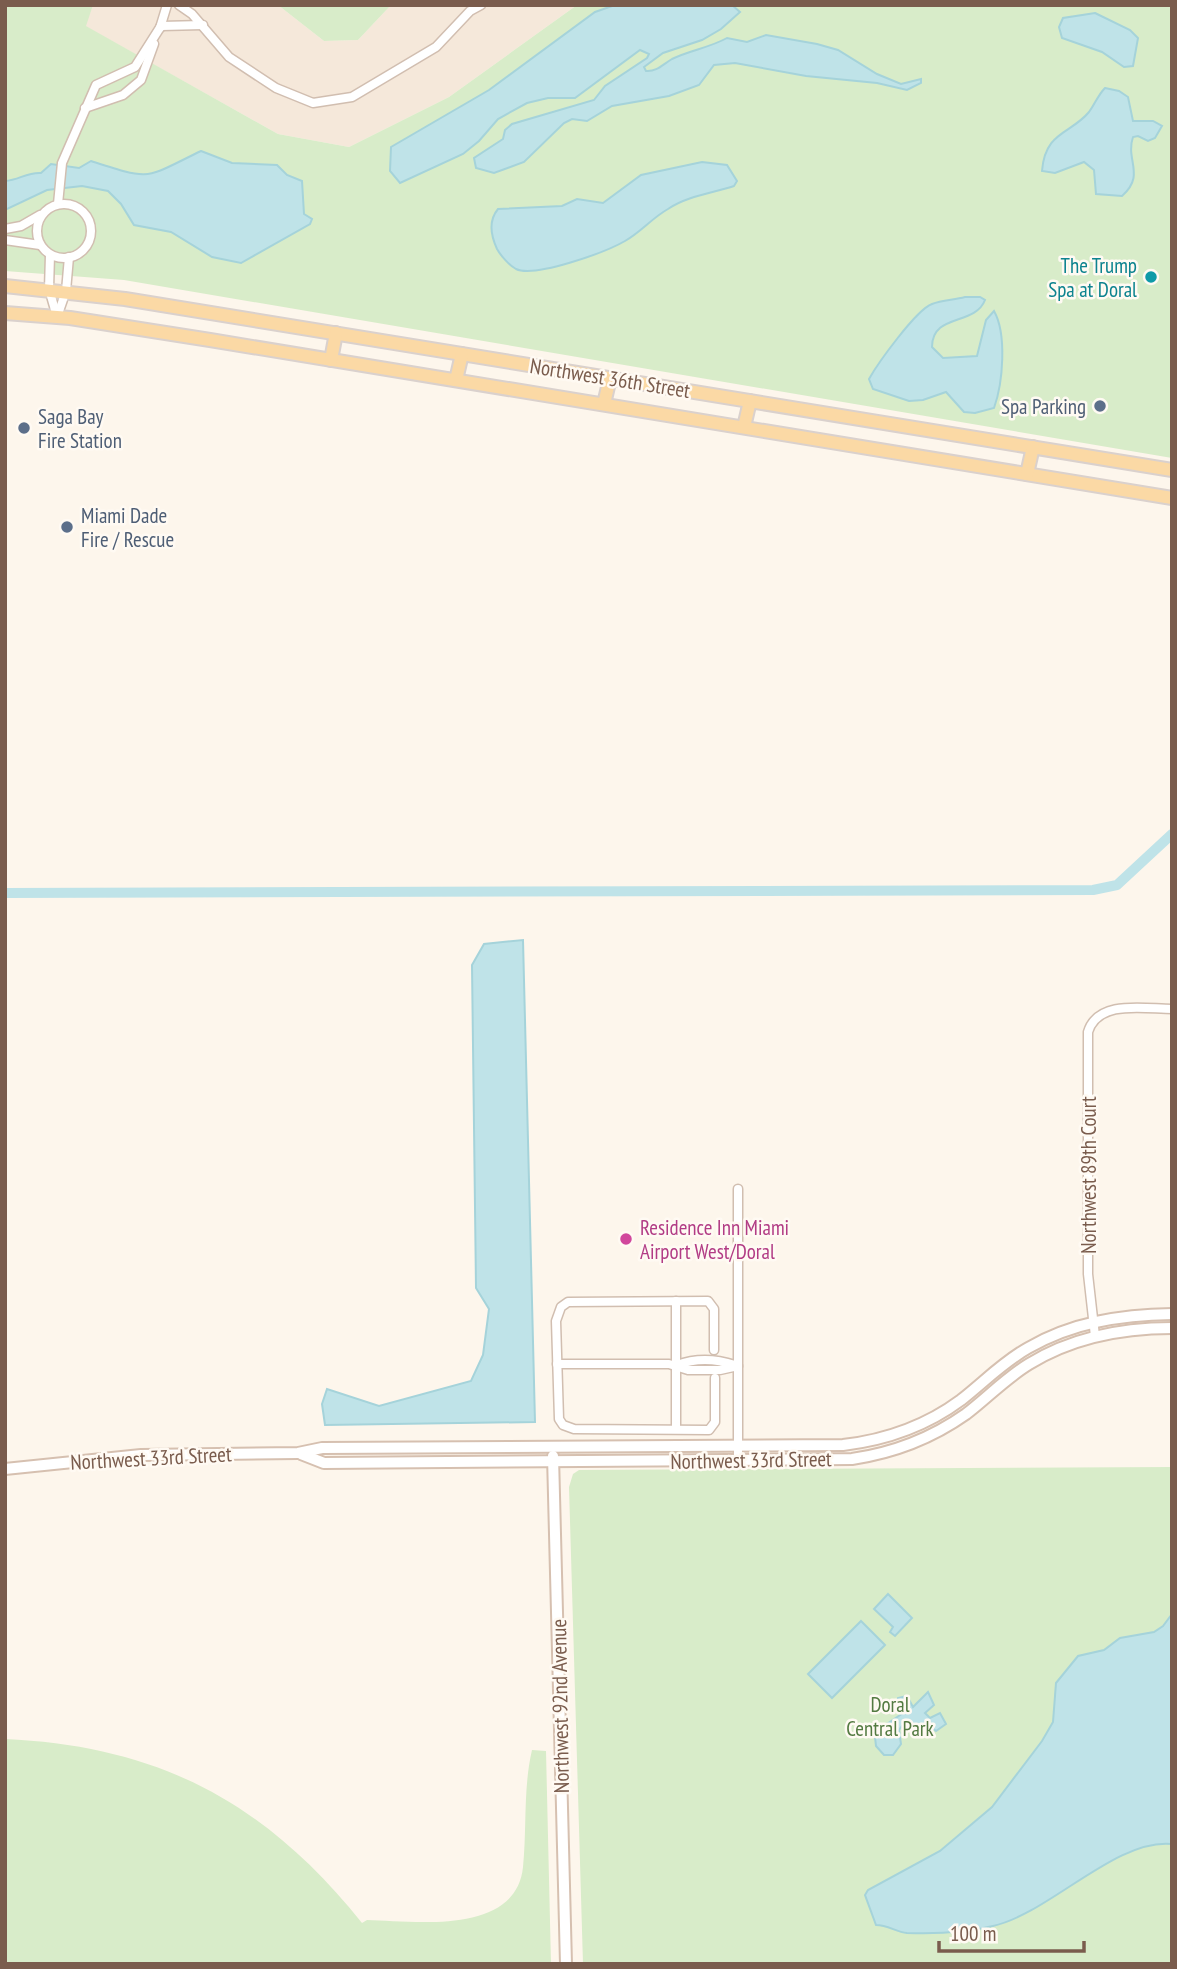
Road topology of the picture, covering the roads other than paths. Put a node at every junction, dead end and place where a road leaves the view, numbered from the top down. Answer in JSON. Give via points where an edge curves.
{"nodes":[{"id":1,"x":167,"y":5,"type":"edge"},
{"id":2,"x":179,"y":5,"type":"edge"},
{"id":3,"x":481,"y":5,"type":"edge"},
{"id":4,"x":203,"y":25,"type":"junction"},
{"id":5,"x":161,"y":26,"type":"junction"},
{"id":6,"x":85,"y":108,"type":"junction"},
{"id":7,"x":58,"y":204,"type":"junction"},
{"id":8,"x":42,"y":214,"type":"junction"},
{"id":9,"x":5,"y":229,"type":"edge"},
{"id":10,"x":5,"y":240,"type":"edge"},
{"id":11,"x":40,"y":245,"type":"junction"},
{"id":12,"x":50,"y":255,"type":"junction"},
{"id":13,"x":69,"y":257,"type":"junction"},
{"id":14,"x":5,"y":286,"type":"edge"},
{"id":15,"x":49,"y":289,"type":"junction"},
{"id":16,"x":66,"y":291,"type":"junction"},
{"id":17,"x":5,"y":313,"type":"edge"},
{"id":18,"x":57,"y":317,"type":"junction"},
{"id":19,"x":336,"y":333,"type":"junction"},
{"id":20,"x":462,"y":354,"type":"junction"},
{"id":21,"x":331,"y":360,"type":"junction"},
{"id":22,"x":610,"y":378,"type":"junction"},
{"id":23,"x":456,"y":380,"type":"junction"},
{"id":24,"x":750,"y":401,"type":"junction"},
{"id":25,"x":604,"y":404,"type":"junction"},
{"id":26,"x":744,"y":427,"type":"junction"},
{"id":27,"x":1033,"y":447,"type":"junction"},
{"id":28,"x":1172,"y":470,"type":"edge"},
{"id":29,"x":1027,"y":474,"type":"junction"},
{"id":30,"x":1172,"y":498,"type":"edge"},
{"id":31,"x":1172,"y":1009,"type":"edge"},
{"id":32,"x":738,"y":1189,"type":"dead end"},
{"id":33,"x":676,"y":1301,"type":"junction"},
{"id":34,"x":1172,"y":1314,"type":"edge"},
{"id":35,"x":1093,"y":1322,"type":"junction"},
{"id":36,"x":1172,"y":1328,"type":"edge"},
{"id":37,"x":1095,"y":1336,"type":"junction"},
{"id":38,"x":714,"y":1350,"type":"dead end"},
{"id":39,"x":558,"y":1364,"type":"junction"},
{"id":40,"x":677,"y":1365,"type":"junction"},
{"id":41,"x":738,"y":1366,"type":"junction"},
{"id":42,"x":715,"y":1378,"type":"dead end"},
{"id":43,"x":676,"y":1429,"type":"junction"},
{"id":44,"x":738,"y":1447,"type":"junction"},
{"id":45,"x":554,"y":1448,"type":"junction"},
{"id":46,"x":298,"y":1453,"type":"junction"},
{"id":47,"x":738,"y":1461,"type":"junction"},
{"id":48,"x":553,"y":1462,"type":"junction"},
{"id":49,"x":5,"y":1469,"type":"edge"},
{"id":50,"x":566,"y":1964,"type":"edge"}],
"edges":[{"from":1,"to":5,"type":"street"},
{"from":2,"to":4,"type":"street"},
{"from":3,"to":4,"type":"street","via":[[436,47],[352,97],[313,103],[276,88],[229,57]]},
{"from":4,"to":5,"type":"street"},
{"from":5,"to":6,"type":"street","via":[[135,67],[96,85]]},
{"from":5,"to":6,"type":"street","via":[[141,80],[123,95]]},
{"from":6,"to":7,"type":"street","via":[[62,163]]},
{"from":7,"to":8,"type":"street"},
{"from":7,"to":13,"type":"street","via":[[76,206],[92,227],[88,245]]},
{"from":8,"to":9,"type":"street"},
{"from":8,"to":11,"type":"street","via":[[36,230]]},
{"from":10,"to":11,"type":"street"},
{"from":11,"to":12,"type":"street"},
{"from":12,"to":13,"type":"street"},
{"from":12,"to":15,"type":"street"},
{"from":13,"to":16,"type":"street"},
{"from":14,"to":15,"type":"main road","name":"Northwest 36th Street"},
{"from":15,"to":16,"type":"main road","name":"Northwest 36th Street"},
{"from":15,"to":18,"type":"street"},
{"from":16,"to":18,"type":"street"},
{"from":16,"to":19,"type":"main road","name":"Northwest 36th Street"},
{"from":17,"to":18,"type":"main road","name":"Northwest 36th Street"},
{"from":18,"to":21,"type":"main road","name":"Northwest 36th Street"},
{"from":19,"to":20,"type":"main road","name":"Northwest 36th Street"},
{"from":19,"to":21,"type":"main road"},
{"from":20,"to":22,"type":"main road","name":"Northwest 36th Street"},
{"from":20,"to":23,"type":"main road"},
{"from":21,"to":23,"type":"main road","name":"Northwest 36th Street"},
{"from":22,"to":24,"type":"main road","name":"Northwest 36th Street"},
{"from":22,"to":25,"type":"main road"},
{"from":23,"to":25,"type":"main road","name":"Northwest 36th Street"},
{"from":24,"to":26,"type":"main road"},
{"from":24,"to":27,"type":"main road","name":"Northwest 36th Street"},
{"from":25,"to":26,"type":"main road","name":"Northwest 36th Street"},
{"from":26,"to":29,"type":"main road","name":"Northwest 36th Street"},
{"from":27,"to":28,"type":"main road","name":"Northwest 36th Street"},
{"from":27,"to":29,"type":"main road"},
{"from":29,"to":30,"type":"main road","name":"Northwest 36th Street"},
{"from":31,"to":35,"type":"street","name":"Northwest 89th Court","via":[[1113,1010],[1096,1017],[1087,1037],[1088,1274]]},
{"from":32,"to":41,"type":"street"},
{"from":33,"to":38,"type":"street","via":[[712,1303]]},
{"from":33,"to":39,"type":"street","via":[[568,1302],[557,1316]]},
{"from":33,"to":40,"type":"street"},
{"from":34,"to":35,"type":"street","name":"Northwest 33rd Street"},
{"from":35,"to":37,"type":"street","name":"Northwest 89th Court"},
{"from":35,"to":44,"type":"street","name":"Northwest 33rd Street","via":[[1028,1348],[958,1402],[903,1432],[843,1445]]},
{"from":36,"to":37,"type":"street","name":"Northwest 33rd Street"},
{"from":37,"to":47,"type":"street","name":"Northwest 33rd Street","via":[[1029,1364],[959,1418],[907,1446],[852,1459]]},
{"from":39,"to":40,"type":"street"},
{"from":39,"to":43,"type":"street","via":[[558,1415],[566,1428]]},
{"from":40,"to":41,"type":"street","via":[[689,1360],[720,1360]]},
{"from":40,"to":43,"type":"street"},
{"from":41,"to":44,"type":"street"},
{"from":42,"to":43,"type":"street","via":[[713,1428]]},
{"from":44,"to":45,"type":"street","name":"Northwest 33rd Street"},
{"from":44,"to":47,"type":"street"},
{"from":45,"to":46,"type":"street","name":"Northwest 33rd Street","via":[[322,1448]]},
{"from":45,"to":48,"type":"street","name":"Northwest 92nd Avenue"},
{"from":46,"to":48,"type":"street","name":"Northwest 33rd Street","via":[[324,1463]]},
{"from":46,"to":49,"type":"street","name":"Northwest 33rd Street","via":[[141,1455]]},
{"from":47,"to":48,"type":"street","name":"Northwest 33rd Street"},
{"from":48,"to":50,"type":"street","name":"Northwest 92nd Avenue"}]}
